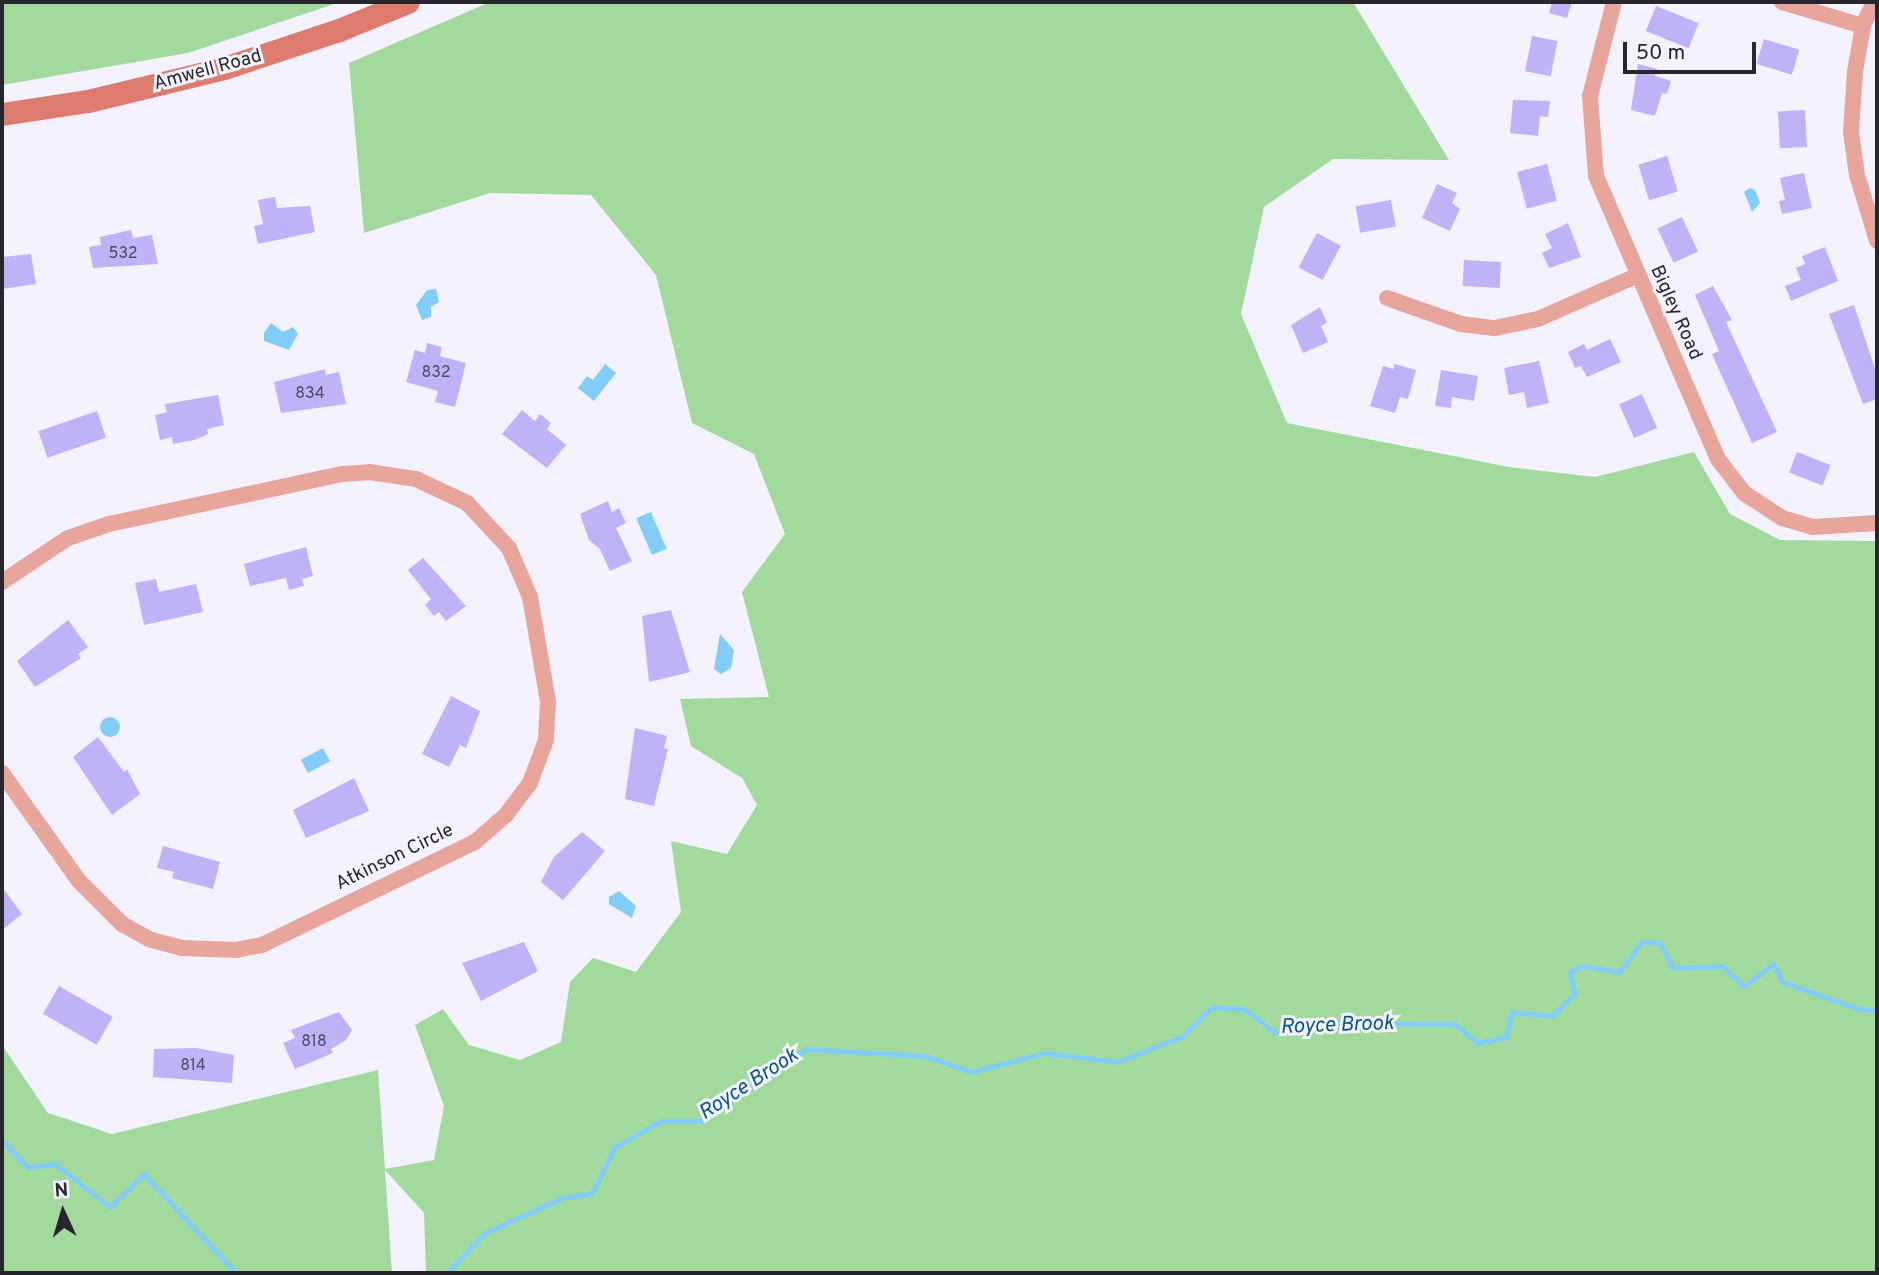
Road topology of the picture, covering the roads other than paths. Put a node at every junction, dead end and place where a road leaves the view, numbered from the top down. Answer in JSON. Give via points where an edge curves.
{"nodes":[{"id":1,"x":408,"y":2,"type":"edge"},
{"id":2,"x":1614,"y":2,"type":"edge"},
{"id":3,"x":1783,"y":2,"type":"edge"},
{"id":4,"x":1874,"y":2,"type":"edge"},
{"id":5,"x":1863,"y":26,"type":"junction"},
{"id":6,"x":2,"y":114,"type":"edge"},
{"id":7,"x":1877,"y":242,"type":"edge"},
{"id":8,"x":1636,"y":276,"type":"junction"},
{"id":9,"x":1387,"y":298,"type":"dead end"},
{"id":10,"x":1877,"y":523,"type":"edge"},
{"id":11,"x":2,"y":582,"type":"edge"},
{"id":12,"x":2,"y":773,"type":"edge"}],
"edges":[{"from":1,"to":6,"type":"main road","name":"Amwell Road","via":[[224,68],[88,101]]},
{"from":2,"to":8,"type":"street","name":"Bigley Road","via":[[1593,69],[1589,124],[1596,176]]},
{"from":3,"to":5,"type":"street"},
{"from":4,"to":5,"type":"street"},
{"from":5,"to":7,"type":"street","via":[[1851,132],[1857,174]]},
{"from":8,"to":9,"type":"street","via":[[1538,319],[1495,328],[1461,324]]},
{"from":8,"to":10,"type":"street","name":"Bigley Road","via":[[1718,459],[1744,493],[1782,518],[1813,527]]},
{"from":11,"to":12,"type":"street","name":"Atkinson Circle","via":[[68,538],[109,524],[343,474],[403,476],[443,489],[467,503],[509,548],[530,597],[548,701],[546,740],[530,783],[508,814],[475,842],[262,945],[236,950],[182,948],[149,939],[122,924],[79,881]]}]}
